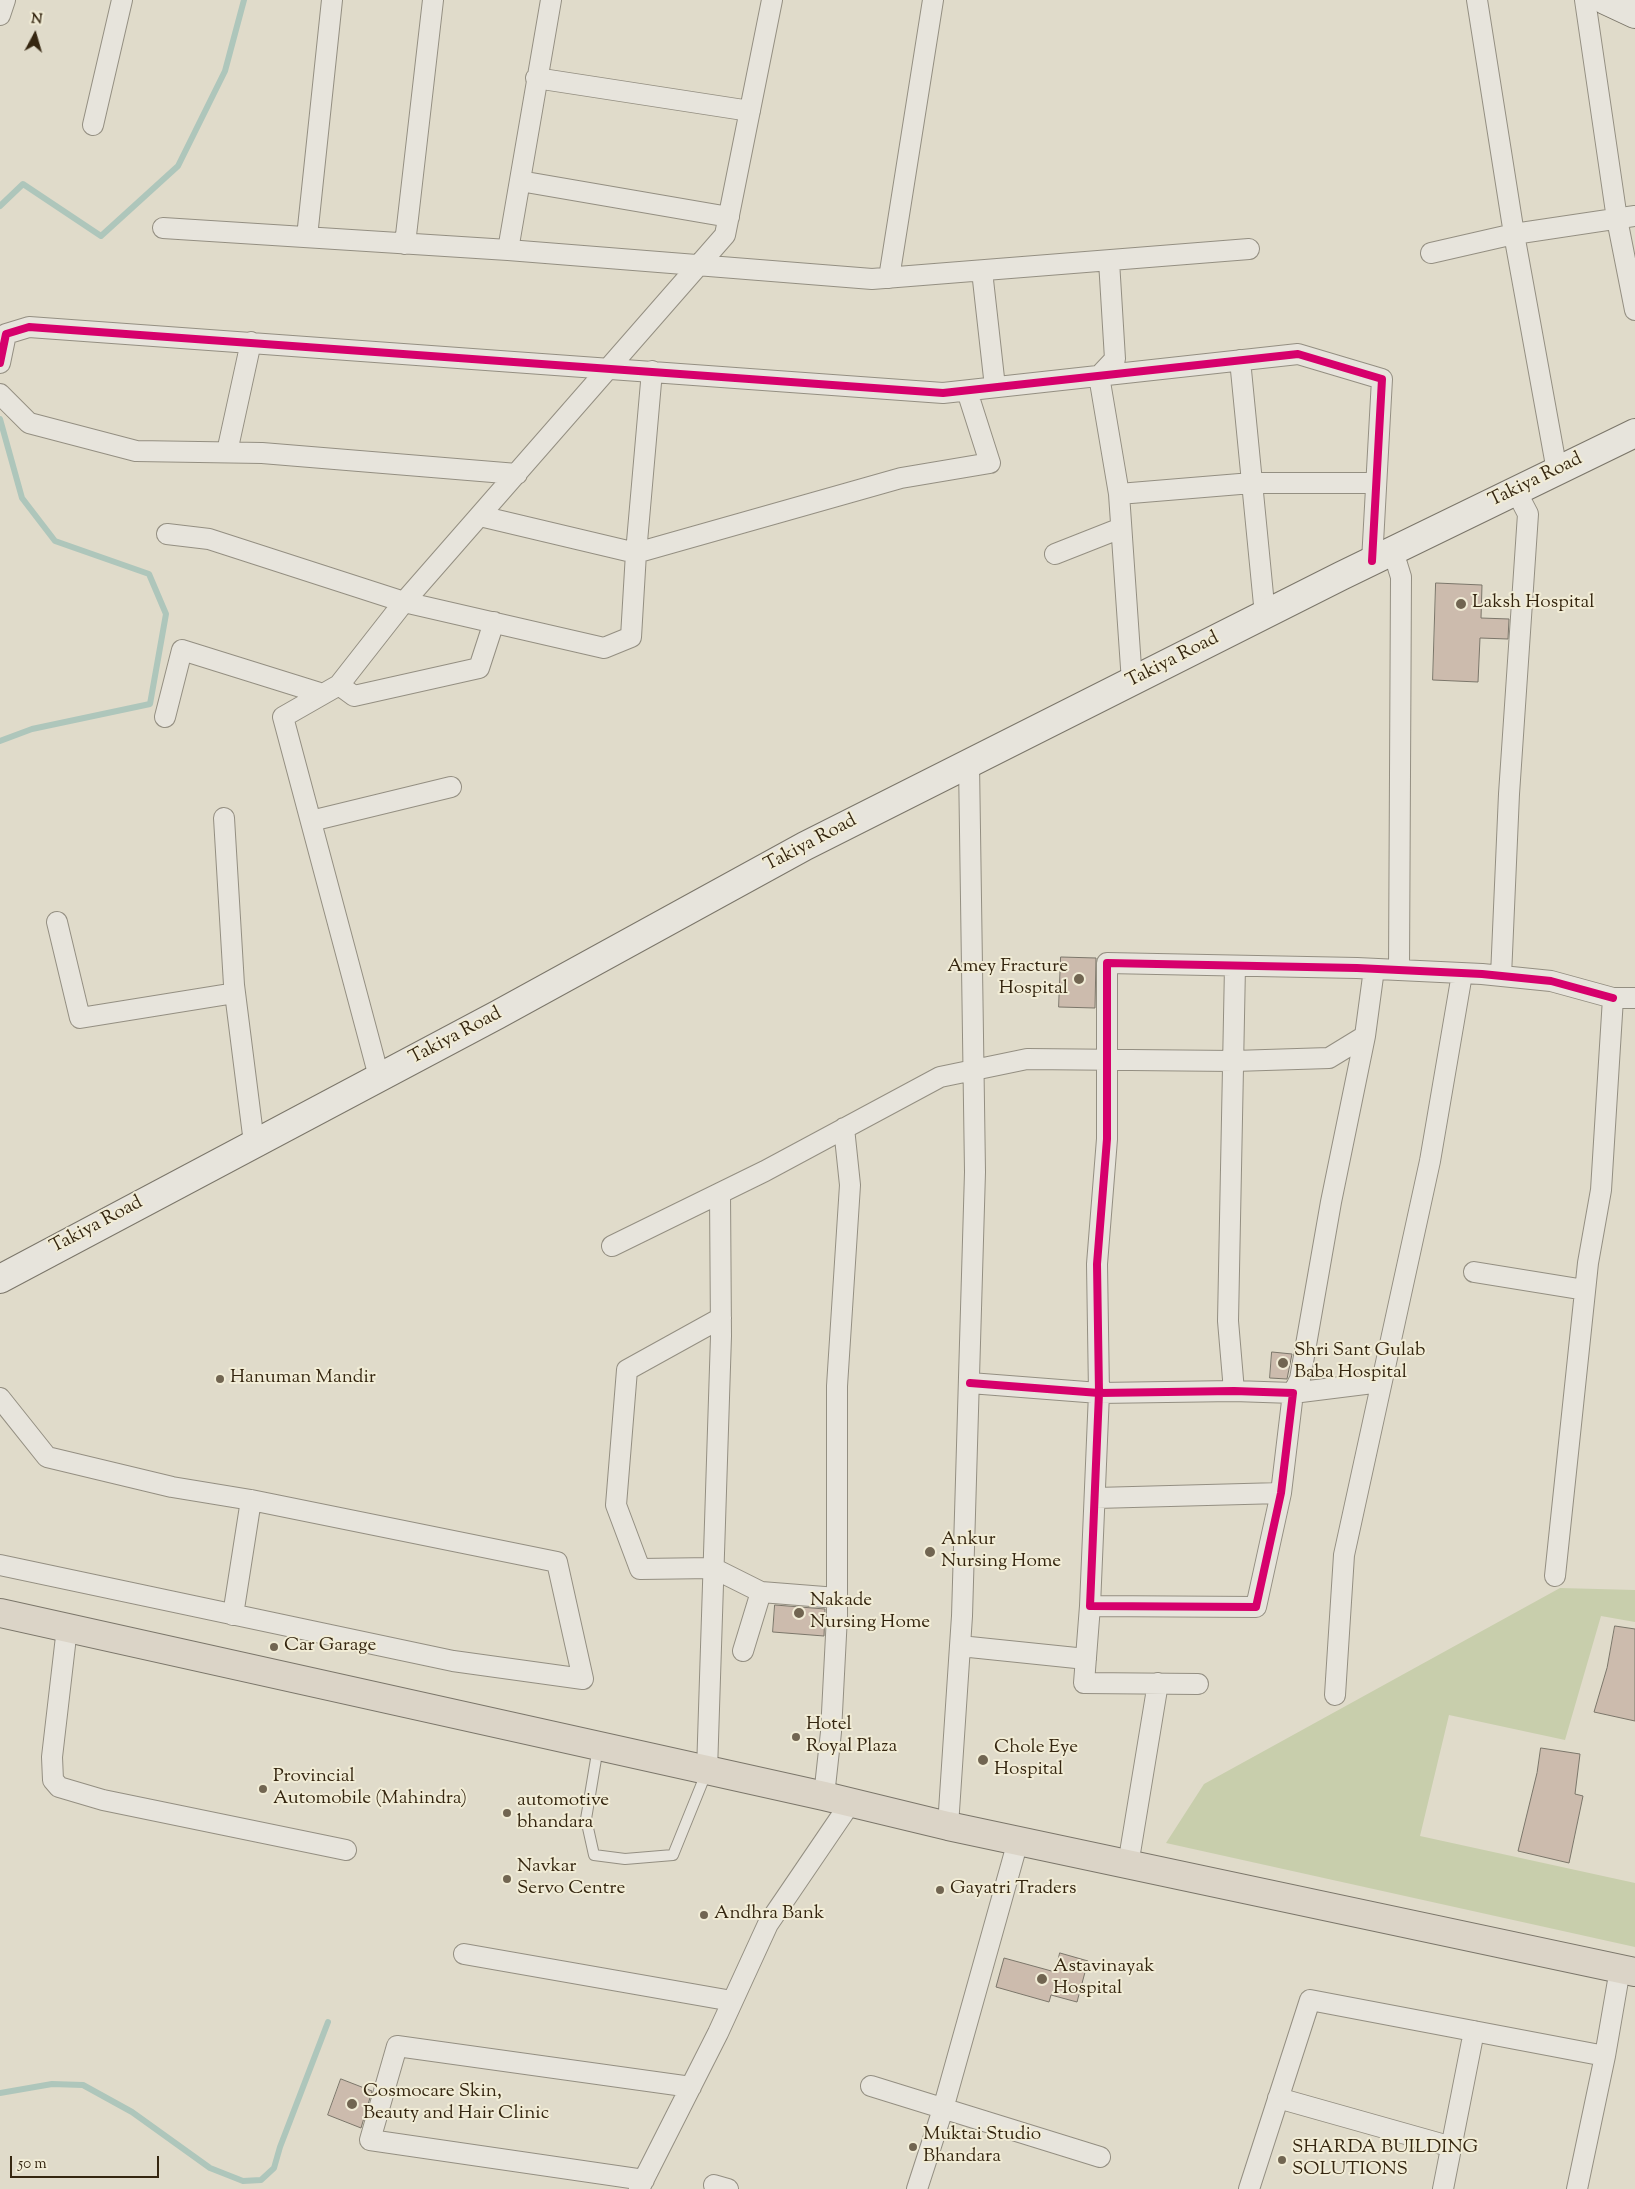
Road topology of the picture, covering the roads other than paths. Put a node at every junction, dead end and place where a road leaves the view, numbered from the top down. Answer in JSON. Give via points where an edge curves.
{"nodes":[{"id":1,"x":5,"y":0,"type":"edge"},
{"id":2,"x":122,"y":0,"type":"edge"},
{"id":3,"x":332,"y":0,"type":"edge"},
{"id":4,"x":433,"y":0,"type":"edge"},
{"id":5,"x":551,"y":0,"type":"edge"},
{"id":6,"x":772,"y":0,"type":"edge"},
{"id":7,"x":933,"y":0,"type":"edge"},
{"id":8,"x":1477,"y":0,"type":"edge"},
{"id":9,"x":1585,"y":0,"type":"edge"},
{"id":10,"x":1605,"y":0,"type":"edge"},
{"id":11,"x":1635,"y":14,"type":"edge"},
{"id":12,"x":0,"y":16,"type":"edge"},
{"id":13,"x":536,"y":78,"type":"junction"},
{"id":14,"x":750,"y":111,"type":"junction"},
{"id":15,"x":93,"y":124,"type":"dead end"},
{"id":16,"x":520,"y":181,"type":"junction"},
{"id":17,"x":728,"y":216,"type":"junction"},
{"id":18,"x":1626,"y":218,"type":"edge"},
{"id":19,"x":163,"y":228,"type":"dead end"},
{"id":20,"x":1514,"y":234,"type":"junction"},
{"id":21,"x":307,"y":237,"type":"junction"},
{"id":22,"x":405,"y":244,"type":"junction"},
{"id":23,"x":1249,"y":249,"type":"dead end"},
{"id":24,"x":508,"y":250,"type":"junction"},
{"id":25,"x":1431,"y":253,"type":"dead end"},
{"id":26,"x":1109,"y":261,"type":"junction"},
{"id":27,"x":697,"y":265,"type":"junction"},
{"id":28,"x":982,"y":271,"type":"junction"},
{"id":29,"x":889,"y":278,"type":"junction"},
{"id":30,"x":1635,"y":310,"type":"edge"},
{"id":31,"x":251,"y":342,"type":"junction"},
{"id":32,"x":1240,"y":360,"type":"junction"},
{"id":33,"x":0,"y":363,"type":"edge"},
{"id":34,"x":611,"y":368,"type":"junction"},
{"id":35,"x":652,"y":371,"type":"junction"},
{"id":36,"x":1100,"y":376,"type":"junction"},
{"id":37,"x":995,"y":388,"type":"junction"},
{"id":38,"x":967,"y":390,"type":"junction"},
{"id":39,"x":0,"y":394,"type":"edge"},
{"id":40,"x":1635,"y":433,"type":"edge"},
{"id":41,"x":227,"y":452,"type":"junction"},
{"id":42,"x":1556,"y":471,"type":"junction"},
{"id":43,"x":517,"y":474,"type":"junction"},
{"id":44,"x":1252,"y":483,"type":"junction"},
{"id":45,"x":1376,"y":483,"type":"junction"},
{"id":46,"x":1516,"y":491,"type":"junction"},
{"id":47,"x":1119,"y":494,"type":"junction"},
{"id":48,"x":480,"y":516,"type":"junction"},
{"id":49,"x":1121,"y":528,"type":"junction"},
{"id":50,"x":167,"y":534,"type":"dead end"},
{"id":51,"x":636,"y":553,"type":"junction"},
{"id":52,"x":1055,"y":554,"type":"dead end"},
{"id":53,"x":1383,"y":556,"type":"junction"},
{"id":54,"x":404,"y":602,"type":"junction"},
{"id":55,"x":1265,"y":615,"type":"junction"},
{"id":56,"x":494,"y":622,"type":"junction"},
{"id":57,"x":1132,"y":682,"type":"junction"},
{"id":58,"x":331,"y":689,"type":"junction"},
{"id":59,"x":165,"y":717,"type":"dead end"},
{"id":60,"x":969,"y":763,"type":"junction"},
{"id":61,"x":451,"y":787,"type":"dead end"},
{"id":62,"x":224,"y":818,"type":"dead end"},
{"id":63,"x":311,"y":821,"type":"junction"},
{"id":64,"x":57,"y":922,"type":"dead end"},
{"id":65,"x":1235,"y":966,"type":"junction"},
{"id":66,"x":1374,"y":969,"type":"junction"},
{"id":67,"x":1399,"y":970,"type":"junction"},
{"id":68,"x":1462,"y":974,"type":"junction"},
{"id":69,"x":1501,"y":976,"type":"junction"},
{"id":70,"x":235,"y":993,"type":"junction"},
{"id":71,"x":1613,"y":998,"type":"junction"},
{"id":72,"x":1635,"y":998,"type":"edge"},
{"id":73,"x":1365,"y":1036,"type":"junction"},
{"id":74,"x":1107,"y":1059,"type":"junction"},
{"id":75,"x":1234,"y":1061,"type":"junction"},
{"id":76,"x":974,"y":1070,"type":"junction"},
{"id":77,"x":379,"y":1077,"type":"junction"},
{"id":78,"x":844,"y":1128,"type":"junction"},
{"id":79,"x":254,"y":1143,"type":"junction"},
{"id":80,"x":720,"y":1193,"type":"junction"},
{"id":81,"x":612,"y":1246,"type":"dead end"},
{"id":82,"x":1474,"y":1272,"type":"dead end"},
{"id":83,"x":0,"y":1279,"type":"edge"},
{"id":84,"x":1585,"y":1290,"type":"junction"},
{"id":85,"x":721,"y":1318,"type":"junction"},
{"id":86,"x":1381,"y":1382,"type":"junction"},
{"id":87,"x":970,"y":1383,"type":"junction"},
{"id":88,"x":1234,"y":1391,"type":"junction"},
{"id":89,"x":1293,"y":1393,"type":"junction"},
{"id":90,"x":1099,"y":1394,"type":"junction"},
{"id":91,"x":0,"y":1398,"type":"edge"},
{"id":92,"x":1281,"y":1493,"type":"junction"},
{"id":93,"x":1096,"y":1498,"type":"junction"},
{"id":94,"x":251,"y":1500,"type":"junction"},
{"id":95,"x":0,"y":1565,"type":"edge"},
{"id":96,"x":713,"y":1568,"type":"junction"},
{"id":97,"x":1555,"y":1576,"type":"dead end"},
{"id":98,"x":761,"y":1592,"type":"junction"},
{"id":99,"x":837,"y":1598,"type":"junction"},
{"id":100,"x":1090,"y":1606,"type":"junction"},
{"id":101,"x":0,"y":1613,"type":"edge"},
{"id":102,"x":233,"y":1615,"type":"junction"},
{"id":103,"x":67,"y":1628,"type":"junction"},
{"id":104,"x":960,"y":1646,"type":"junction"},
{"id":105,"x":743,"y":1651,"type":"dead end"},
{"id":106,"x":1086,"y":1659,"type":"junction"},
{"id":107,"x":1158,"y":1683,"type":"junction"},
{"id":108,"x":1198,"y":1684,"type":"dead end"},
{"id":109,"x":1335,"y":1695,"type":"dead end"},
{"id":110,"x":599,"y":1746,"type":"junction"},
{"id":111,"x":707,"y":1771,"type":"junction"},
{"id":112,"x":824,"y":1796,"type":"junction"},
{"id":113,"x":851,"y":1802,"type":"junction"},
{"id":114,"x":948,"y":1826,"type":"junction"},
{"id":115,"x":1018,"y":1841,"type":"junction"},
{"id":116,"x":346,"y":1850,"type":"dead end"},
{"id":117,"x":1128,"y":1865,"type":"junction"},
{"id":118,"x":464,"y":1954,"type":"dead end"},
{"id":119,"x":1628,"y":1970,"type":"edge"},
{"id":120,"x":732,"y":2002,"type":"junction"},
{"id":121,"x":1474,"y":2031,"type":"junction"},
{"id":122,"x":1605,"y":2056,"type":"junction"},
{"id":123,"x":872,"y":2086,"type":"dead end"},
{"id":124,"x":691,"y":2087,"type":"junction"},
{"id":125,"x":1278,"y":2098,"type":"junction"},
{"id":126,"x":942,"y":2109,"type":"junction"},
{"id":127,"x":1452,"y":2147,"type":"junction"},
{"id":128,"x":1100,"y":2157,"type":"dead end"},
{"id":129,"x":642,"y":2184,"type":"edge"},
{"id":130,"x":917,"y":2189,"type":"edge"},
{"id":131,"x":1249,"y":2189,"type":"edge"},
{"id":132,"x":1442,"y":2189,"type":"edge"},
{"id":133,"x":1577,"y":2189,"type":"edge"}],
"edges":[{"from":1,"to":12,"type":"street"},
{"from":2,"to":15,"type":"street"},
{"from":3,"to":21,"type":"street"},
{"from":4,"to":22,"type":"street"},
{"from":5,"to":13,"type":"street"},
{"from":6,"to":14,"type":"street"},
{"from":7,"to":29,"type":"street"},
{"from":8,"to":20,"type":"street"},
{"from":9,"to":18,"type":"street"},
{"from":10,"to":11,"type":"main road"},
{"from":13,"to":14,"type":"street"},
{"from":13,"to":16,"type":"street"},
{"from":14,"to":17,"type":"street"},
{"from":16,"to":17,"type":"street"},
{"from":16,"to":24,"type":"street"},
{"from":17,"to":27,"type":"street","via":[[725,235]]},
{"from":18,"to":20,"type":"street"},
{"from":18,"to":30,"type":"street"},
{"from":19,"to":21,"type":"street"},
{"from":20,"to":25,"type":"street"},
{"from":20,"to":42,"type":"street"},
{"from":21,"to":22,"type":"street"},
{"from":22,"to":24,"type":"street"},
{"from":23,"to":26,"type":"street"},
{"from":24,"to":27,"type":"street"},
{"from":26,"to":28,"type":"street"},
{"from":26,"to":36,"type":"street","via":[[1115,359]]},
{"from":27,"to":29,"type":"street"},
{"from":27,"to":34,"type":"street"},
{"from":28,"to":29,"type":"street"},
{"from":28,"to":37,"type":"street"},
{"from":31,"to":33,"type":"street","via":[[29,327],[6,334]]},
{"from":31,"to":34,"type":"street"},
{"from":31,"to":41,"type":"street"},
{"from":32,"to":36,"type":"street"},
{"from":32,"to":44,"type":"street"},
{"from":32,"to":45,"type":"street","via":[[1298,354],[1382,379]]},
{"from":34,"to":35,"type":"street"},
{"from":34,"to":43,"type":"street"},
{"from":35,"to":38,"type":"street","via":[[943,393]]},
{"from":35,"to":51,"type":"street"},
{"from":36,"to":37,"type":"street"},
{"from":36,"to":47,"type":"street"},
{"from":37,"to":38,"type":"street"},
{"from":38,"to":51,"type":"street","via":[[990,463],[901,478]]},
{"from":39,"to":41,"type":"street","via":[[29,423],[136,451]]},
{"from":40,"to":42,"type":"main road","name":"Takiya Road"},
{"from":41,"to":43,"type":"street"},
{"from":42,"to":46,"type":"main road","name":"Takiya Road"},
{"from":43,"to":48,"type":"street"},
{"from":44,"to":45,"type":"street"},
{"from":44,"to":47,"type":"street"},
{"from":44,"to":55,"type":"street"},
{"from":45,"to":53,"type":"street"},
{"from":46,"to":53,"type":"main road","name":"Takiya Road"},
{"from":46,"to":69,"type":"street","via":[[1528,514],[1509,794]]},
{"from":47,"to":49,"type":"street"},
{"from":48,"to":51,"type":"street"},
{"from":48,"to":54,"type":"street"},
{"from":49,"to":52,"type":"street"},
{"from":49,"to":57,"type":"street"},
{"from":50,"to":54,"type":"street","via":[[209,539]]},
{"from":51,"to":56,"type":"street","via":[[631,637],[604,648]]},
{"from":53,"to":55,"type":"main road","name":"Takiya Road"},
{"from":53,"to":67,"type":"street","via":[[1401,577]]},
{"from":54,"to":56,"type":"street"},
{"from":54,"to":58,"type":"street"},
{"from":55,"to":57,"type":"main road","name":"Takiya Road"},
{"from":56,"to":58,"type":"street","via":[[480,668],[354,696]]},
{"from":57,"to":60,"type":"main road","name":"Takiya Road"},
{"from":58,"to":59,"type":"street","via":[[182,650]]},
{"from":58,"to":63,"type":"street","via":[[283,717]]},
{"from":60,"to":76,"type":"street"},
{"from":60,"to":77,"type":"main road","name":"Takiya Road","via":[[805,846],[497,1016]]},
{"from":61,"to":63,"type":"street"},
{"from":62,"to":70,"type":"street"},
{"from":63,"to":77,"type":"street"},
{"from":64,"to":70,"type":"street","via":[[80,1018]]},
{"from":65,"to":66,"type":"street"},
{"from":65,"to":74,"type":"street","via":[[1107,963]]},
{"from":65,"to":75,"type":"street"},
{"from":66,"to":67,"type":"street"},
{"from":66,"to":73,"type":"street"},
{"from":67,"to":68,"type":"street"},
{"from":68,"to":69,"type":"street"},
{"from":68,"to":86,"type":"street","via":[[1430,1161]]},
{"from":69,"to":71,"type":"street","via":[[1551,981]]},
{"from":70,"to":79,"type":"street"},
{"from":71,"to":72,"type":"street"},
{"from":71,"to":84,"type":"street","via":[[1600,1190]]},
{"from":73,"to":75,"type":"street","via":[[1329,1058]]},
{"from":73,"to":89,"type":"street","via":[[1300,1378]]},
{"from":74,"to":75,"type":"street"},
{"from":74,"to":76,"type":"street","via":[[1027,1059]]},
{"from":74,"to":90,"type":"street","via":[[1107,1139],[1097,1264]]},
{"from":75,"to":88,"type":"street","via":[[1228,1321]]},
{"from":76,"to":78,"type":"street","via":[[940,1077]]},
{"from":76,"to":87,"type":"street"},
{"from":77,"to":79,"type":"main road","name":"Takiya Road"},
{"from":78,"to":80,"type":"street"},
{"from":78,"to":99,"type":"street","via":[[850,1185],[838,1386]]},
{"from":79,"to":83,"type":"main road","name":"Takiya Road"},
{"from":80,"to":81,"type":"street"},
{"from":80,"to":85,"type":"street"},
{"from":82,"to":84,"type":"street"},
{"from":84,"to":97,"type":"street"},
{"from":85,"to":96,"type":"street"},
{"from":85,"to":96,"type":"street","via":[[627,1370],[616,1505],[640,1569]]},
{"from":86,"to":89,"type":"street"},
{"from":86,"to":109,"type":"street","via":[[1344,1555]]},
{"from":87,"to":90,"type":"street"},
{"from":87,"to":104,"type":"street"},
{"from":88,"to":89,"type":"street"},
{"from":88,"to":90,"type":"street"},
{"from":89,"to":92,"type":"street"},
{"from":90,"to":93,"type":"street"},
{"from":91,"to":94,"type":"street","via":[[47,1457],[172,1487]]},
{"from":92,"to":93,"type":"street"},
{"from":92,"to":100,"type":"street","via":[[1256,1607]]},
{"from":93,"to":100,"type":"street"},
{"from":94,"to":102,"type":"street"},
{"from":94,"to":102,"type":"street","via":[[557,1562],[583,1679],[453,1661]]},
{"from":95,"to":102,"type":"street"},
{"from":96,"to":98,"type":"street"},
{"from":96,"to":111,"type":"street"},
{"from":98,"to":99,"type":"street"},
{"from":98,"to":105,"type":"street"},
{"from":99,"to":112,"type":"street","via":[[831,1732]]},
{"from":100,"to":106,"type":"street"},
{"from":101,"to":103,"type":"highway"},
{"from":103,"to":110,"type":"highway"},
{"from":103,"to":116,"type":"street","via":[[52,1756],[53,1780],[59,1787],[103,1800]]},
{"from":104,"to":106,"type":"street"},
{"from":104,"to":114,"type":"street"},
{"from":106,"to":107,"type":"street","via":[[1084,1683]]},
{"from":107,"to":108,"type":"street"},
{"from":107,"to":117,"type":"street"},
{"from":110,"to":111,"type":"highway"},
{"from":110,"to":111,"type":"lane","via":[[586,1819],[594,1855],[625,1858],[673,1855]]},
{"from":111,"to":112,"type":"highway"},
{"from":112,"to":113,"type":"highway"},
{"from":113,"to":114,"type":"highway"},
{"from":113,"to":120,"type":"street","via":[[768,1924]]},
{"from":114,"to":115,"type":"highway"},
{"from":115,"to":117,"type":"highway"},
{"from":115,"to":126,"type":"street"},
{"from":117,"to":119,"type":"highway"},
{"from":118,"to":120,"type":"street"},
{"from":119,"to":122,"type":"street"},
{"from":120,"to":124,"type":"street"},
{"from":121,"to":122,"type":"street"},
{"from":121,"to":125,"type":"street","via":[[1310,2000]]},
{"from":121,"to":127,"type":"street"},
{"from":122,"to":133,"type":"street"},
{"from":123,"to":126,"type":"street"},
{"from":124,"to":129,"type":"street"},
{"from":124,"to":129,"type":"street","via":[[397,2046],[370,2140]]},
{"from":125,"to":127,"type":"street"},
{"from":125,"to":131,"type":"street"},
{"from":126,"to":128,"type":"street"},
{"from":126,"to":130,"type":"street"},
{"from":127,"to":132,"type":"street"}]}
